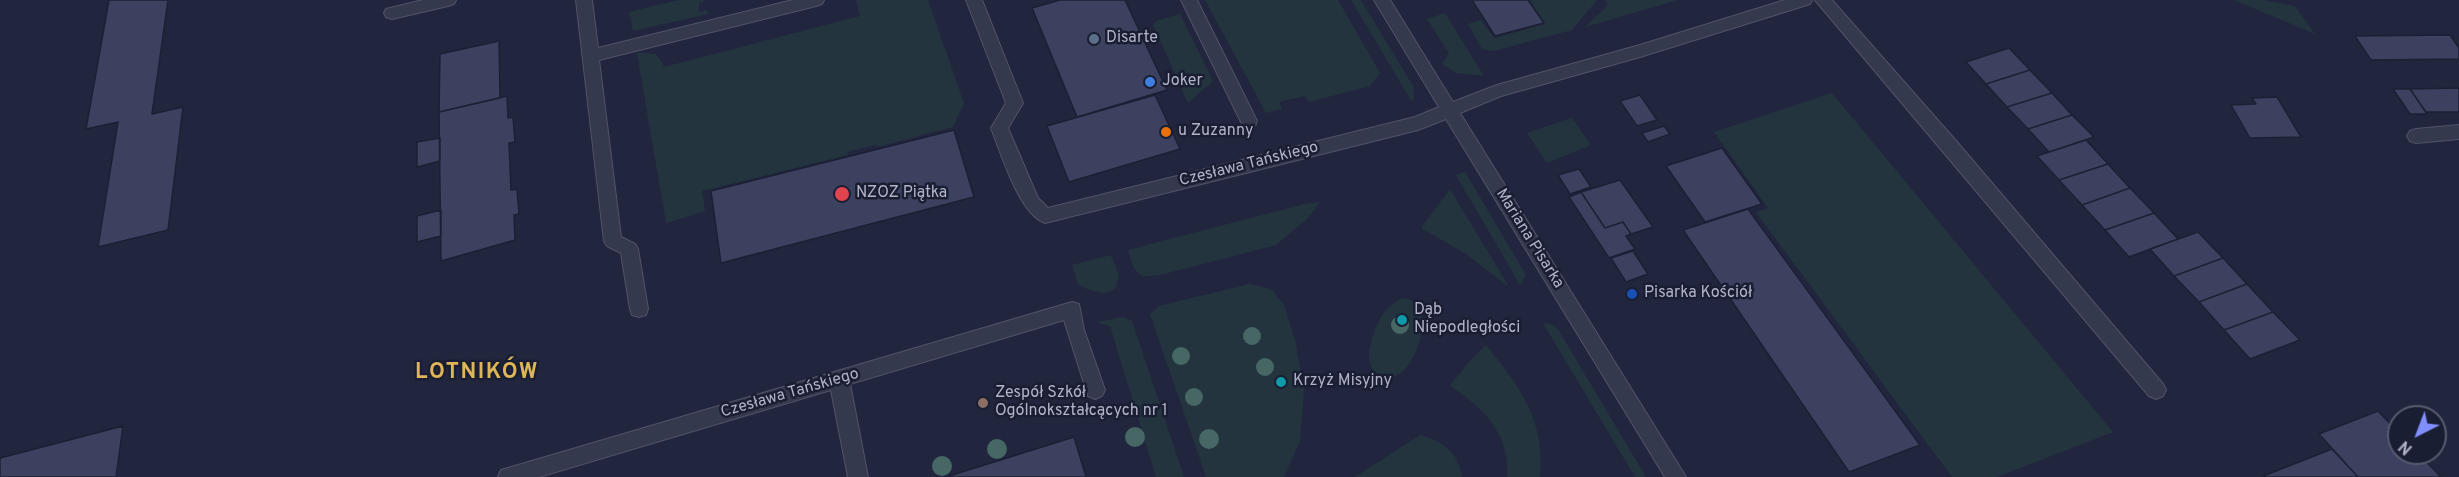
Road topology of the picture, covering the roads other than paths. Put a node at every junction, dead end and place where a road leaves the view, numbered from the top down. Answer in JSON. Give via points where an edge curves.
{"nodes":[{"id":1,"x":448,"y":0,"type":"edge"},
{"id":2,"x":584,"y":0,"type":"edge"},
{"id":3,"x":816,"y":0,"type":"edge"},
{"id":4,"x":974,"y":0,"type":"edge"},
{"id":5,"x":1189,"y":0,"type":"edge"},
{"id":6,"x":1382,"y":0,"type":"edge"},
{"id":7,"x":1804,"y":0,"type":"edge"},
{"id":8,"x":1823,"y":0,"type":"edge"},
{"id":9,"x":1777,"y":4,"type":"edge"},
{"id":10,"x":392,"y":13,"type":"dead end"},
{"id":11,"x":592,"y":56,"type":"junction"},
{"id":12,"x":1451,"y":109,"type":"junction"},
{"id":13,"x":1249,"y":121,"type":"dead end"},
{"id":14,"x":2459,"y":132,"type":"edge"},
{"id":15,"x":2416,"y":136,"type":"dead end"},
{"id":16,"x":639,"y":309,"type":"dead end"},
{"id":17,"x":839,"y":380,"type":"junction"},
{"id":18,"x":1095,"y":390,"type":"dead end"},
{"id":19,"x":2156,"y":390,"type":"dead end"},
{"id":20,"x":508,"y":477,"type":"edge"},
{"id":21,"x":858,"y":477,"type":"edge"},
{"id":22,"x":1676,"y":477,"type":"edge"}],
"edges":[{"from":1,"to":10,"type":"street"},
{"from":2,"to":11,"type":"street"},
{"from":3,"to":11,"type":"street"},
{"from":4,"to":12,"type":"street","name":"Czesława Tańskiego","via":[[1015,103],[999,128],[1031,202],[1045,216],[1418,123]]},
{"from":5,"to":13,"type":"street"},
{"from":6,"to":12,"type":"street","name":"Mariana Pisarka"},
{"from":7,"to":9,"type":"street","name":"Czesława Tańskiego"},
{"from":8,"to":19,"type":"street"},
{"from":9,"to":12,"type":"street","name":"Czesława Tańskiego","via":[[1630,54],[1497,91]]},
{"from":11,"to":16,"type":"street","via":[[613,241],[629,249]]},
{"from":12,"to":22,"type":"street","name":"Mariana Pisarka"},
{"from":14,"to":15,"type":"street"},
{"from":17,"to":18,"type":"street","name":"Czesława Tańskiego","via":[[1072,310]]},
{"from":17,"to":20,"type":"street","name":"Czesława Tańskiego"},
{"from":17,"to":21,"type":"street"}]}
